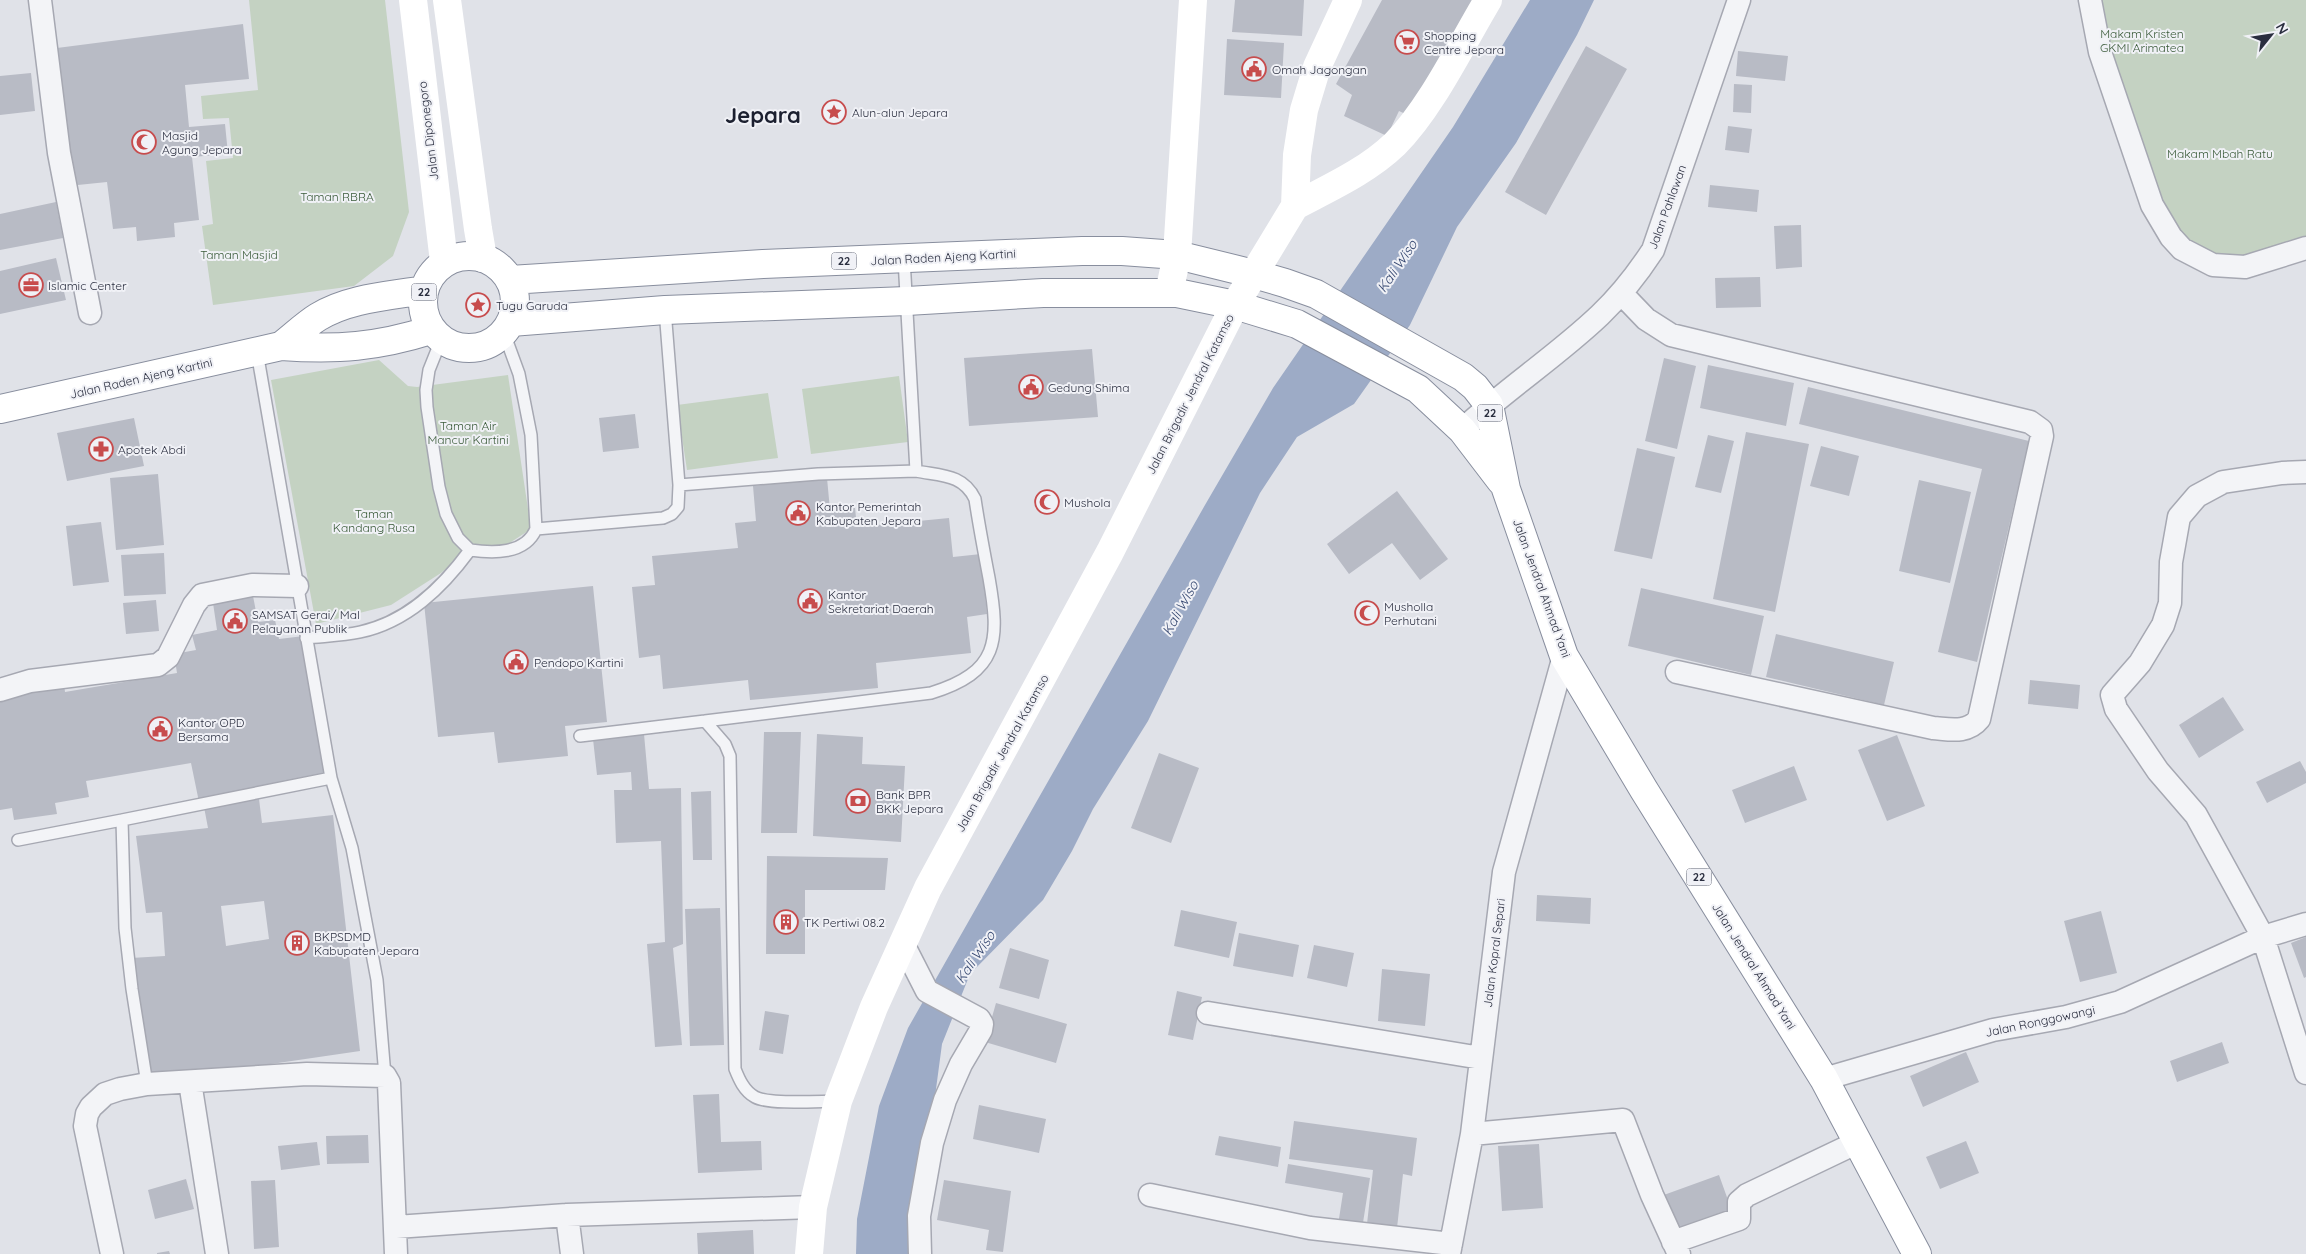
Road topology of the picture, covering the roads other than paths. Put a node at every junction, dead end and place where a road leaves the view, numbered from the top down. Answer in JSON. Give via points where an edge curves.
{"nodes":[{"id":1,"x":40,"y":0,"type":"edge"},
{"id":2,"x":413,"y":0,"type":"edge"},
{"id":3,"x":447,"y":0,"type":"edge"},
{"id":4,"x":1193,"y":0,"type":"edge"},
{"id":5,"x":1348,"y":0,"type":"edge"},
{"id":6,"x":1488,"y":0,"type":"edge"},
{"id":7,"x":1739,"y":0,"type":"edge"},
{"id":8,"x":2090,"y":0,"type":"edge"},
{"id":9,"x":1295,"y":206,"type":"junction"},
{"id":10,"x":2306,"y":248,"type":"edge"},
{"id":11,"x":1177,"y":255,"type":"junction"},
{"id":12,"x":484,"y":258,"type":"junction"},
{"id":13,"x":904,"y":259,"type":"junction"},
{"id":14,"x":444,"y":262,"type":"junction"},
{"id":15,"x":1254,"y":274,"type":"junction"},
{"id":16,"x":510,"y":280,"type":"junction"},
{"id":17,"x":424,"y":290,"type":"junction"},
{"id":18,"x":1168,"y":293,"type":"junction"},
{"id":19,"x":1621,"y":293,"type":"junction"},
{"id":20,"x":907,"y":301,"type":"junction"},
{"id":21,"x":1235,"y":304,"type":"junction"},
{"id":22,"x":665,"y":310,"type":"junction"},
{"id":23,"x":90,"y":313,"type":"dead end"},
{"id":24,"x":508,"y":327,"type":"junction"},
{"id":25,"x":436,"y":335,"type":"junction"},
{"id":26,"x":269,"y":349,"type":"junction"},
{"id":27,"x":1489,"y":405,"type":"junction"},
{"id":28,"x":0,"y":409,"type":"edge"},
{"id":29,"x":1462,"y":430,"type":"junction"},
{"id":30,"x":916,"y":471,"type":"junction"},
{"id":31,"x":2306,"y":472,"type":"edge"},
{"id":32,"x":679,"y":484,"type":"junction"},
{"id":33,"x":1506,"y":489,"type":"junction"},
{"id":34,"x":536,"y":530,"type":"junction"},
{"id":35,"x":470,"y":550,"type":"junction"},
{"id":36,"x":297,"y":586,"type":"junction"},
{"id":37,"x":306,"y":638,"type":"junction"},
{"id":38,"x":1564,"y":656,"type":"junction"},
{"id":39,"x":1678,"y":672,"type":"dead end"},
{"id":40,"x":0,"y":690,"type":"edge"},
{"id":41,"x":704,"y":721,"type":"junction"},
{"id":42,"x":580,"y":736,"type":"dead end"},
{"id":43,"x":331,"y":778,"type":"junction"},
{"id":44,"x":122,"y":820,"type":"junction"},
{"id":45,"x":18,"y":840,"type":"dead end"},
{"id":46,"x":2306,"y":924,"type":"edge"},
{"id":47,"x":2263,"y":938,"type":"junction"},
{"id":48,"x":903,"y":944,"type":"junction"},
{"id":49,"x":1208,"y":1013,"type":"dead end"},
{"id":50,"x":1482,"y":1058,"type":"junction"},
{"id":51,"x":2305,"y":1067,"type":"edge"},
{"id":52,"x":385,"y":1076,"type":"junction"},
{"id":53,"x":1824,"y":1079,"type":"junction"},
{"id":54,"x":190,"y":1082,"type":"junction"},
{"id":55,"x":147,"y":1084,"type":"junction"},
{"id":56,"x":838,"y":1101,"type":"junction"},
{"id":57,"x":1472,"y":1134,"type":"junction"},
{"id":58,"x":1858,"y":1142,"type":"junction"},
{"id":59,"x":1150,"y":1195,"type":"dead end"},
{"id":60,"x":813,"y":1207,"type":"junction"},
{"id":61,"x":567,"y":1215,"type":"junction"},
{"id":62,"x":396,"y":1227,"type":"junction"},
{"id":63,"x":1676,"y":1248,"type":"edge"},
{"id":64,"x":1450,"y":1249,"type":"edge"},
{"id":65,"x":112,"y":1254,"type":"edge"},
{"id":66,"x":217,"y":1254,"type":"edge"},
{"id":67,"x":394,"y":1254,"type":"edge"},
{"id":68,"x":572,"y":1254,"type":"edge"},
{"id":69,"x":809,"y":1254,"type":"edge"},
{"id":70,"x":920,"y":1254,"type":"edge"},
{"id":71,"x":1917,"y":1254,"type":"edge"}],
"edges":[{"from":1,"to":23,"type":"street","via":[[59,153]]},
{"from":2,"to":14,"type":"main road","name":"Jalan Diponegoro"},
{"from":3,"to":12,"type":"main road"},
{"from":4,"to":11,"type":"main road"},
{"from":5,"to":9,"type":"main road","via":[[1317,67],[1304,110],[1297,155]]},
{"from":6,"to":9,"type":"main road","via":[[1408,130],[1358,172]]},
{"from":7,"to":19,"type":"street","name":"Jalan Pahlawan","via":[[1653,250]]},
{"from":8,"to":10,"type":"street","via":[[2100,52],[2152,206],[2171,237],[2182,248],[2213,265],[2245,267]]},
{"from":9,"to":15,"type":"main road","name":"Jalan Brigadir Jendral Katamso"},
{"from":11,"to":13,"type":"main road","name":"Jalan Raden Ajeng Kartini","number":"22","via":[[1082,250]]},
{"from":11,"to":15,"type":"main road","name":"Jalan Raden Ajeng Kartini","number":"22"},
{"from":11,"to":18,"type":"main road"},
{"from":12,"to":14,"type":"main road","via":[[470,255]]},
{"from":12,"to":16,"type":"main road","via":[[499,266]]},
{"from":13,"to":16,"type":"main road","name":"Jalan Raden Ajeng Kartini","number":"22","via":[[763,264]]},
{"from":13,"to":20,"type":"lane"},
{"from":14,"to":17,"type":"main road","number":"22","via":[[435,270]]},
{"from":15,"to":21,"type":"main road","name":"Jalan Brigadir Jendral Katamso"},
{"from":15,"to":27,"type":"main road","name":"Jalan Jendral Ahmad Yani","number":"22","via":[[1316,294],[1464,377]]},
{"from":16,"to":24,"type":"main road","via":[[516,301]]},
{"from":17,"to":25,"type":"main road","number":"22","via":[[425,318]]},
{"from":17,"to":26,"type":"main road","name":"Jalan Raden Ajeng Kartini","number":"22","via":[[334,309]]},
{"from":18,"to":20,"type":"main road","number":"22","via":[[1043,293]]},
{"from":18,"to":21,"type":"main road","number":"22"},
{"from":19,"to":27,"type":"street","name":"Jalan Pahlawan","via":[[1600,315]]},
{"from":19,"to":39,"type":"street","via":[[1646,319],[1671,335],[2030,422],[2041,430],[2042,436],[1979,719],[1972,726],[1957,730],[1933,728]]},
{"from":20,"to":22,"type":"main road","number":"22"},
{"from":20,"to":30,"type":"lane"},
{"from":21,"to":29,"type":"main road","name":"Jalan Jendral Ahmad Yani","number":"22","via":[[1297,324],[1418,389]]},
{"from":21,"to":48,"type":"main road","name":"Jalan Brigadir Jendral Katamso","via":[[1110,552],[928,888]]},
{"from":22,"to":24,"type":"main road","number":"22"},
{"from":22,"to":32,"type":"lane"},
{"from":24,"to":25,"type":"main road","number":"22","via":[[494,342],[481,348],[453,346]]},
{"from":24,"to":34,"type":"lane","via":[[531,435]]},
{"from":25,"to":26,"type":"main road","name":"Jalan Raden Ajeng Kartini","number":"22","via":[[352,348]]},
{"from":25,"to":35,"type":"lane","via":[[426,390],[439,487],[446,514],[458,538]]},
{"from":26,"to":28,"type":"main road","name":"Jalan Raden Ajeng Kartini","number":"22"},
{"from":26,"to":36,"type":"lane"},
{"from":27,"to":29,"type":"street","name":"Jalan Pahlawan"},
{"from":27,"to":33,"type":"main road","name":"Jalan Jendral Ahmad Yani","number":"22"},
{"from":29,"to":33,"type":"main road","name":"Jalan Jendral Ahmad Yani","number":"22"},
{"from":30,"to":32,"type":"lane"},
{"from":30,"to":41,"type":"lane","via":[[955,478],[965,483],[975,499],[995,613],[992,647],[977,670],[953,686],[931,693]]},
{"from":31,"to":47,"type":"street","via":[[2223,482],[2197,496],[2179,518],[2171,562],[2170,603],[2163,626],[2140,663],[2112,695],[2116,709],[2158,771],[2196,815]]},
{"from":32,"to":34,"type":"lane","via":[[678,507],[663,518]]},
{"from":33,"to":38,"type":"main road","name":"Jalan Jendral Ahmad Yani","number":"22"},
{"from":34,"to":35,"type":"lane","via":[[524,543],[503,552]]},
{"from":35,"to":37,"type":"lane","via":[[446,580],[400,616],[358,633]]},
{"from":36,"to":37,"type":"lane"},
{"from":36,"to":40,"type":"street","via":[[252,585],[202,595],[168,657],[158,665],[30,681]]},
{"from":37,"to":43,"type":"lane"},
{"from":38,"to":50,"type":"street","name":"Jalan Kopral Separi","via":[[1504,872]]},
{"from":38,"to":53,"type":"main road","name":"Jalan Jendral Ahmad Yani","number":"22"},
{"from":41,"to":42,"type":"lane"},
{"from":41,"to":56,"type":"lane","via":[[725,744],[730,756],[735,1069],[740,1081],[756,1098]]},
{"from":43,"to":44,"type":"lane"},
{"from":43,"to":52,"type":"lane","via":[[352,848],[377,980]]},
{"from":44,"to":45,"type":"lane"},
{"from":44,"to":55,"type":"lane","via":[[124,928]]},
{"from":46,"to":47,"type":"street","name":"Jalan Ronggowangi"},
{"from":47,"to":51,"type":"street"},
{"from":47,"to":53,"type":"street","name":"Jalan Ronggowangi","via":[[2120,1002],[2066,1017],[1993,1030]]},
{"from":48,"to":56,"type":"main road","name":"Jalan Brigadir Jendral Katamso","via":[[874,1007]]},
{"from":48,"to":70,"type":"street","via":[[927,991],[976,1017],[982,1024],[945,1100],[932,1143],[919,1216]]},
{"from":49,"to":50,"type":"street"},
{"from":50,"to":57,"type":"street","name":"Jalan Kopral Separi"},
{"from":52,"to":54,"type":"street","via":[[307,1074]]},
{"from":52,"to":62,"type":"street","via":[[391,1094]]},
{"from":53,"to":58,"type":"main road","name":"Jalan Jendral Ahmad Yani","number":"22"},
{"from":54,"to":55,"type":"street"},
{"from":54,"to":66,"type":"street"},
{"from":55,"to":65,"type":"street","via":[[104,1094],[86,1114],[85,1126]]},
{"from":56,"to":60,"type":"main road","name":"Jalan Brigadir Jendral Katamso"},
{"from":57,"to":63,"type":"street","via":[[1623,1120]]},
{"from":57,"to":64,"type":"street","name":"Jalan Kopral Separi"},
{"from":58,"to":63,"type":"street","via":[[1747,1195],[1739,1202],[1739,1218]]},
{"from":58,"to":71,"type":"main road","name":"Jalan Jendral Ahmad Yani","number":"22"},
{"from":59,"to":64,"type":"street","via":[[1310,1228]]},
{"from":60,"to":61,"type":"street"},
{"from":60,"to":69,"type":"main road","name":"Jalan Brigadir Jendral Katamso"},
{"from":61,"to":62,"type":"street"},
{"from":61,"to":68,"type":"street"},
{"from":62,"to":67,"type":"street"}]}
